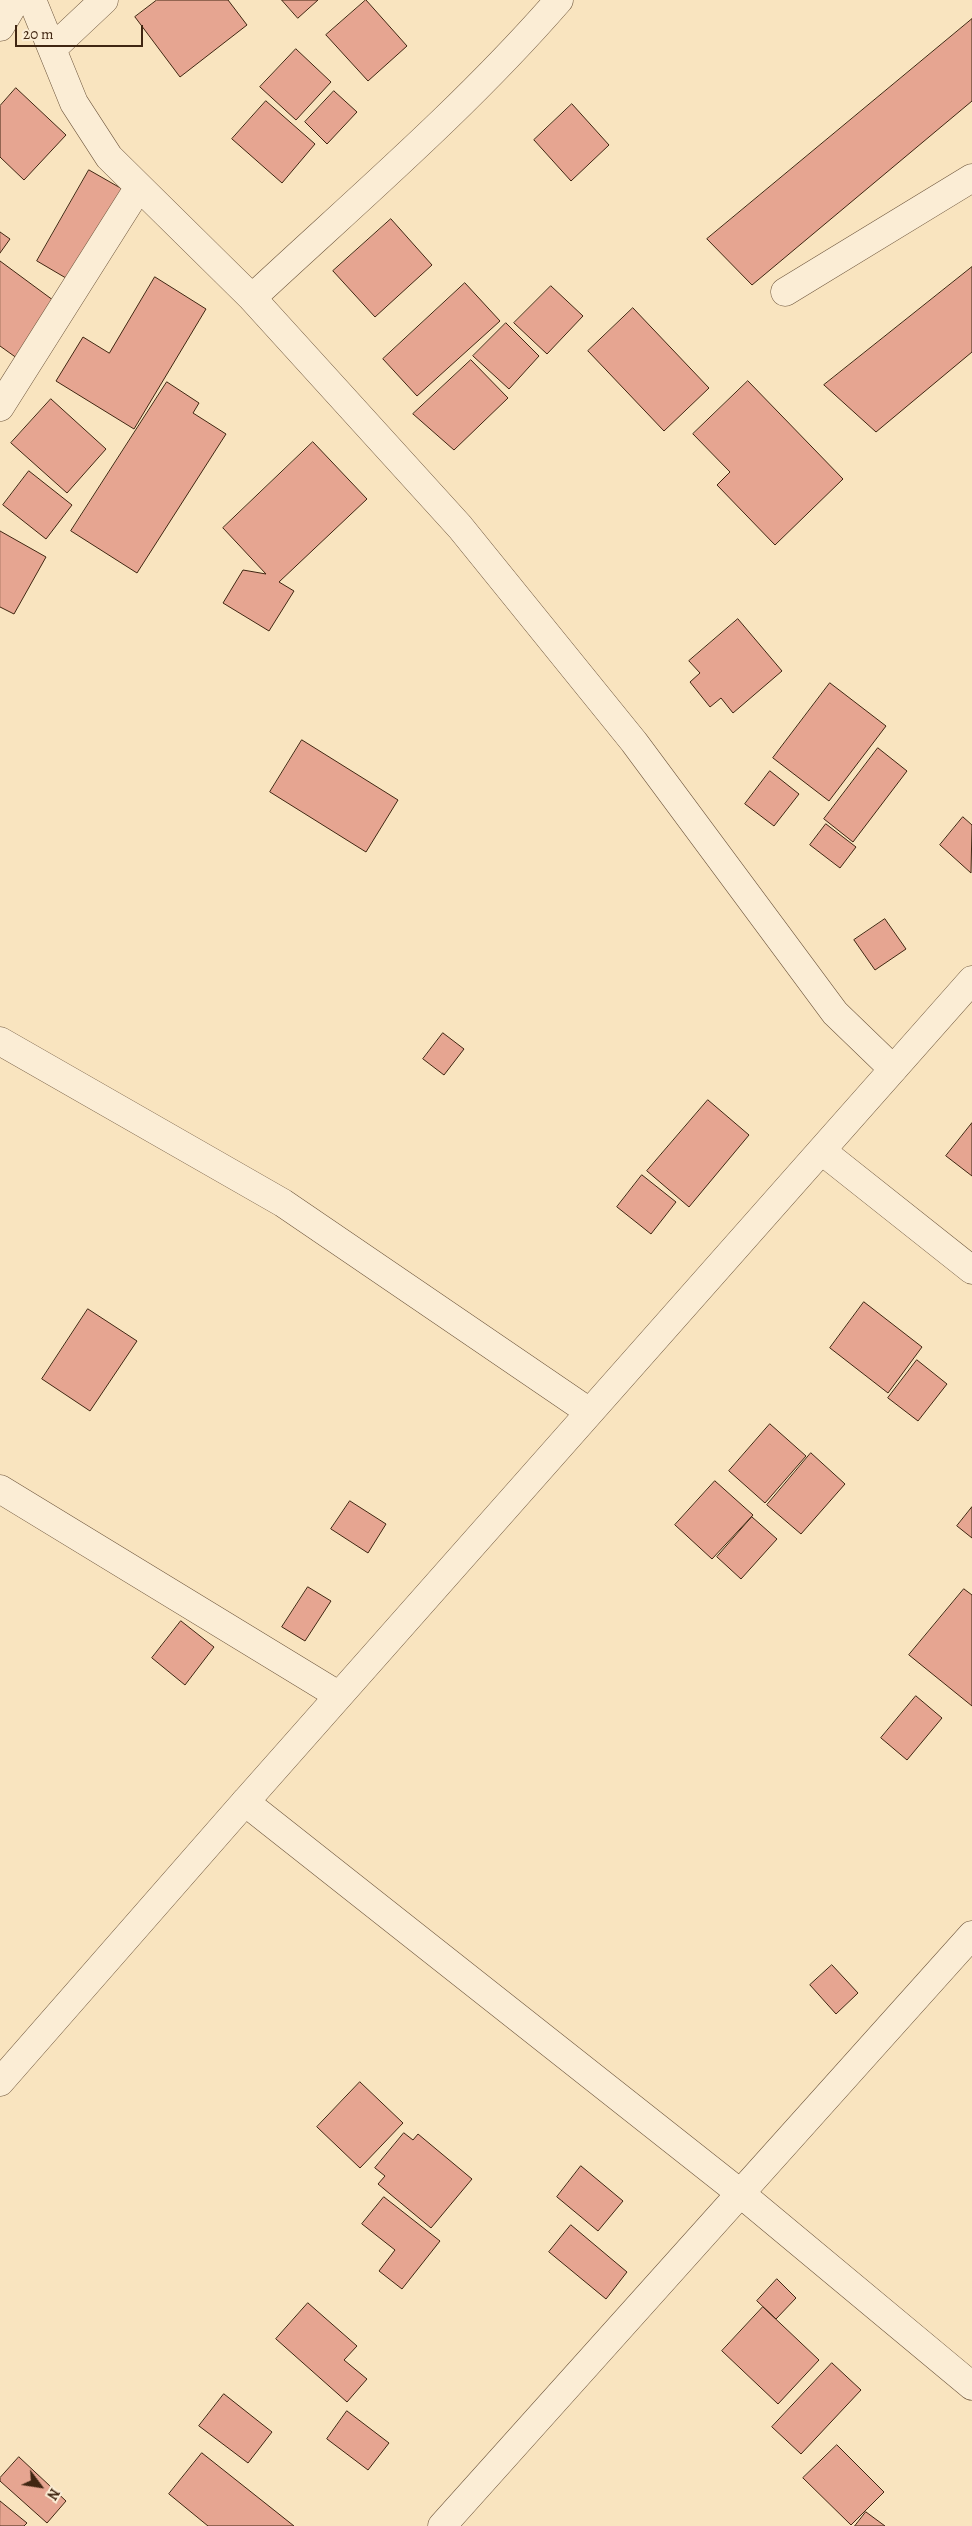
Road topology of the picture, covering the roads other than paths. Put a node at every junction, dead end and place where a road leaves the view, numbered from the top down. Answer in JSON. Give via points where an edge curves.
{"nodes":[{"id":1,"x":16,"y":0,"type":"edge"},
{"id":2,"x":32,"y":0,"type":"edge"},
{"id":3,"x":104,"y":0,"type":"edge"},
{"id":4,"x":559,"y":0,"type":"edge"},
{"id":5,"x":0,"y":26,"type":"edge"},
{"id":6,"x":54,"y":48,"type":"junction"},
{"id":7,"x":972,"y":178,"type":"edge"},
{"id":8,"x":139,"y":187,"type":"junction"},
{"id":9,"x":785,"y":292,"type":"dead end"},
{"id":10,"x":252,"y":298,"type":"junction"},
{"id":11,"x":0,"y":408,"type":"edge"},
{"id":12,"x":972,"y":980,"type":"edge"},
{"id":13,"x":0,"y":1041,"type":"edge"},
{"id":14,"x":893,"y":1068,"type":"junction"},
{"id":15,"x":822,"y":1151,"type":"junction"},
{"id":16,"x":972,"y":1270,"type":"edge"},
{"id":17,"x":588,"y":1411,"type":"junction"},
{"id":18,"x":0,"y":1489,"type":"edge"},
{"id":19,"x":338,"y":1695,"type":"junction"},
{"id":20,"x":245,"y":1802,"type":"junction"},
{"id":21,"x":972,"y":1935,"type":"edge"},
{"id":22,"x":0,"y":2082,"type":"edge"},
{"id":23,"x":740,"y":2193,"type":"junction"},
{"id":24,"x":972,"y":2386,"type":"edge"},
{"id":25,"x":442,"y":2526,"type":"edge"}],
"edges":[{"from":1,"to":5,"type":"street"},
{"from":2,"to":6,"type":"street"},
{"from":3,"to":6,"type":"street"},
{"from":4,"to":10,"type":"street","via":[[458,107]]},
{"from":6,"to":8,"type":"street","via":[[74,103],[110,157]]},
{"from":7,"to":9,"type":"street"},
{"from":8,"to":10,"type":"street"},
{"from":8,"to":11,"type":"street"},
{"from":10,"to":14,"type":"street","via":[[460,527],[634,742],[835,1013]]},
{"from":12,"to":14,"type":"street"},
{"from":13,"to":17,"type":"street","via":[[283,1203]]},
{"from":14,"to":15,"type":"street"},
{"from":15,"to":16,"type":"street"},
{"from":15,"to":17,"type":"street"},
{"from":17,"to":19,"type":"street"},
{"from":18,"to":19,"type":"street"},
{"from":19,"to":20,"type":"street"},
{"from":20,"to":22,"type":"street"},
{"from":20,"to":23,"type":"street"},
{"from":21,"to":23,"type":"street"},
{"from":23,"to":24,"type":"street"},
{"from":23,"to":25,"type":"street"}]}
